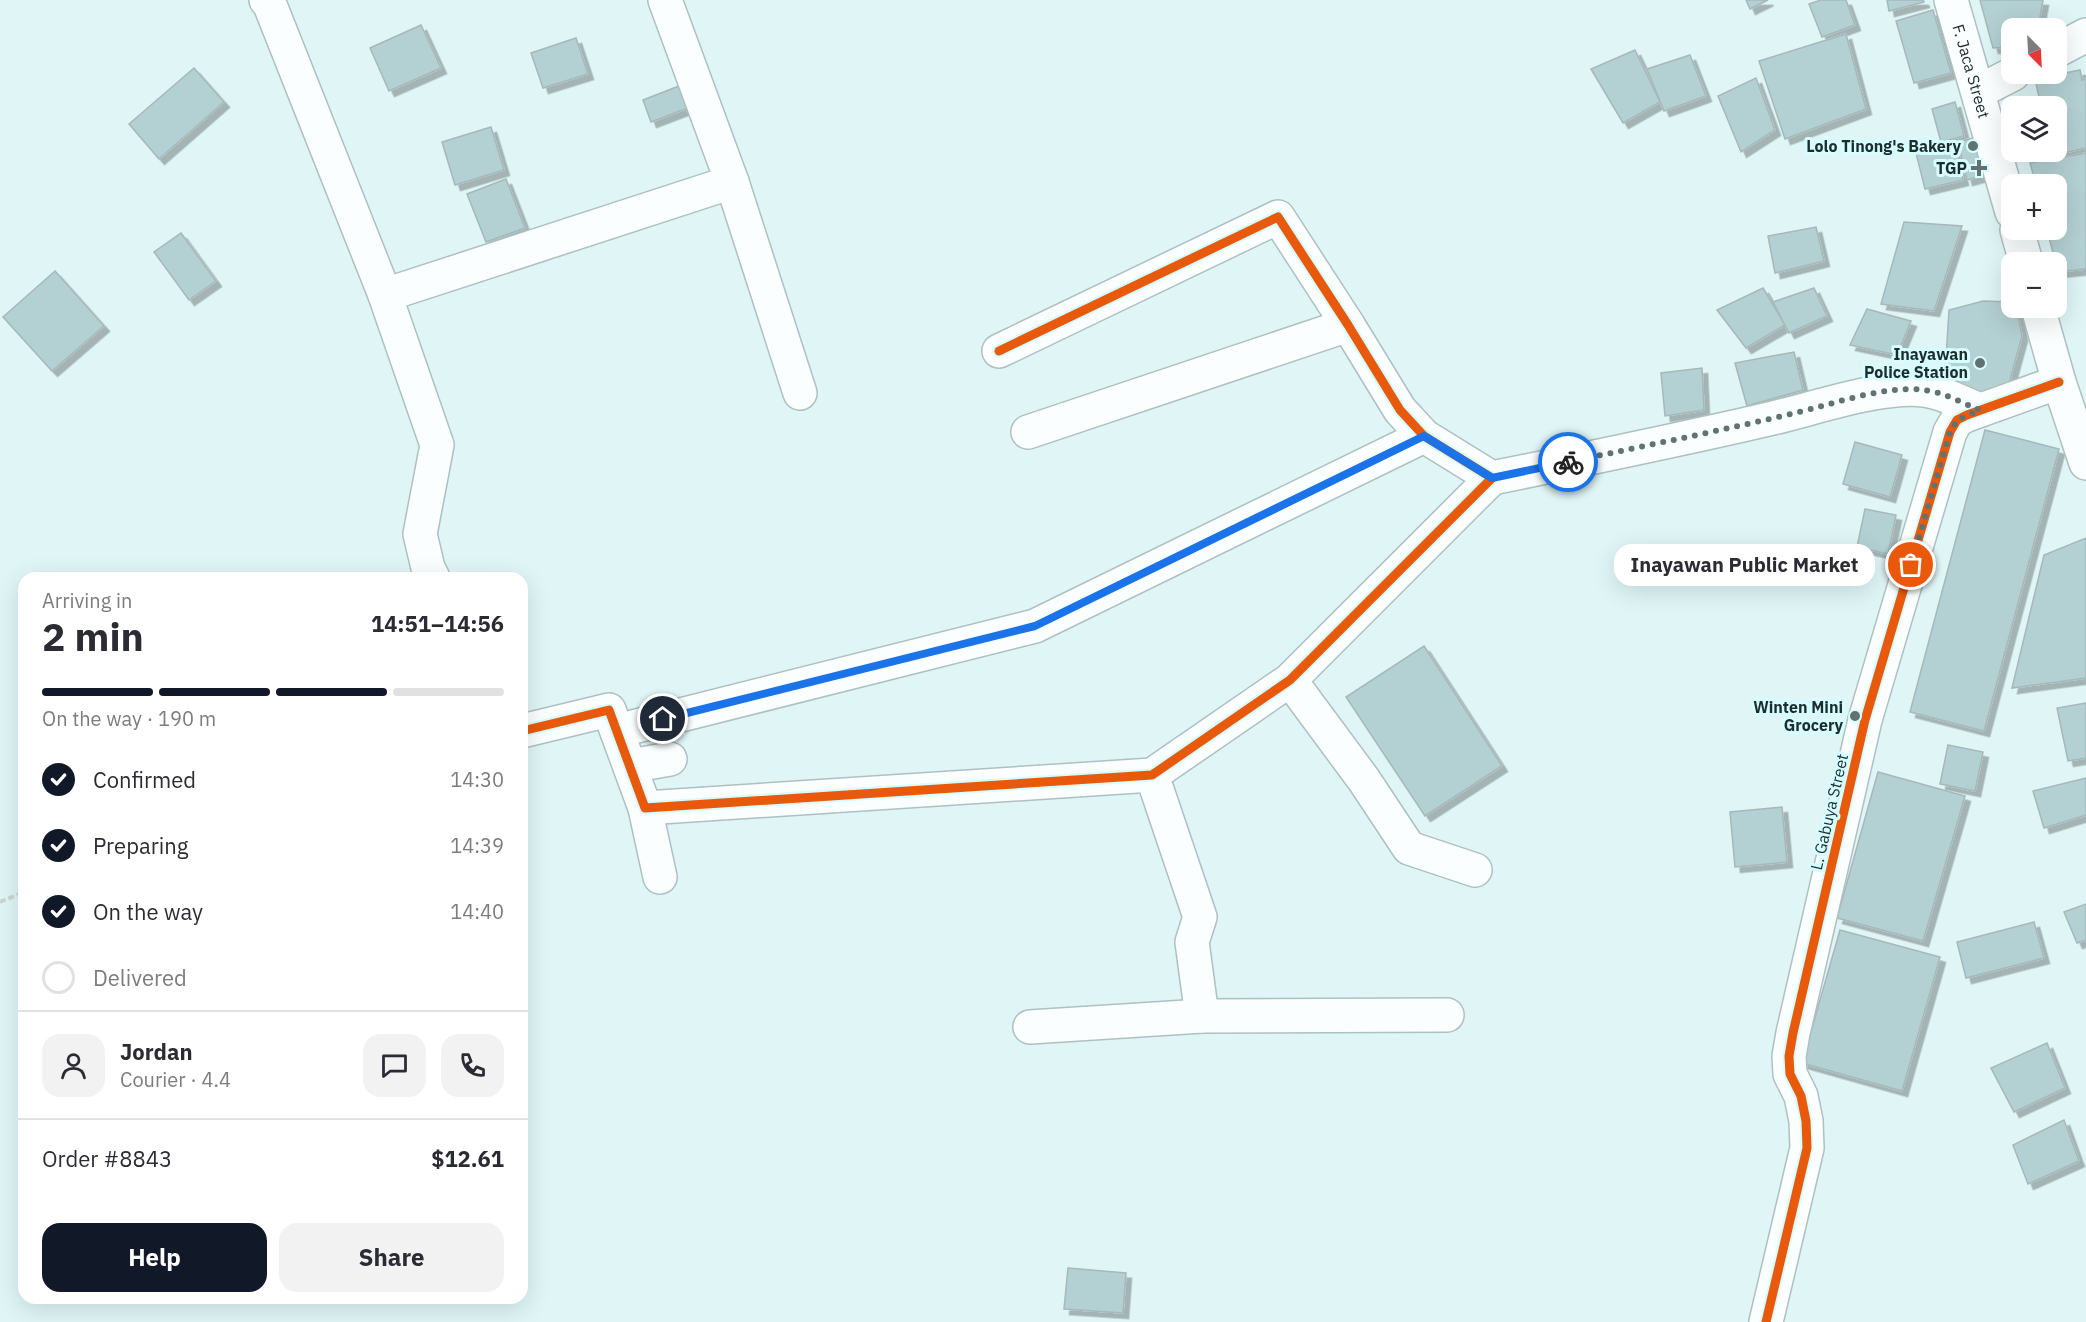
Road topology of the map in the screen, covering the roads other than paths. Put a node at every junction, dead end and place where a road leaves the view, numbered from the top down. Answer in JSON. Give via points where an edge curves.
{"nodes":[{"id":1,"x":266,"y":0,"type":"edge"},
{"id":2,"x":665,"y":0,"type":"edge"},
{"id":3,"x":1952,"y":0,"type":"edge"},
{"id":4,"x":2086,"y":35,"type":"edge"},
{"id":5,"x":2067,"y":45,"type":"edge"},
{"id":6,"x":2001,"y":80,"type":"edge"},
{"id":7,"x":1978,"y":92,"type":"junction"},
{"id":8,"x":2001,"y":174,"type":"edge"},
{"id":9,"x":732,"y":182,"type":"junction"},
{"id":10,"x":385,"y":295,"type":"junction"},
{"id":11,"x":2041,"y":318,"type":"edge"},
{"id":12,"x":1348,"y":325,"type":"junction"},
{"id":13,"x":999,"y":351,"type":"dead end"},
{"id":14,"x":2059,"y":382,"type":"junction"},
{"id":15,"x":800,"y":393,"type":"dead end"},
{"id":16,"x":1980,"y":410,"type":"junction"},
{"id":17,"x":1028,"y":432,"type":"dead end"},
{"id":18,"x":1424,"y":436,"type":"junction"},
{"id":19,"x":2086,"y":463,"type":"edge"},
{"id":20,"x":1492,"y":478,"type":"junction"},
{"id":21,"x":430,"y":572,"type":"edge"},
{"id":22,"x":1290,"y":680,"type":"junction"},
{"id":23,"x":528,"y":730,"type":"edge"},
{"id":24,"x":617,"y":731,"type":"junction"},
{"id":25,"x":670,"y":759,"type":"dead end"},
{"id":26,"x":630,"y":766,"type":"junction"},
{"id":27,"x":1152,"y":775,"type":"junction"},
{"id":28,"x":645,"y":808,"type":"junction"},
{"id":29,"x":1475,"y":870,"type":"dead end"},
{"id":30,"x":660,"y":877,"type":"dead end"},
{"id":31,"x":1447,"y":1015,"type":"dead end"},
{"id":32,"x":1202,"y":1016,"type":"junction"},
{"id":33,"x":1030,"y":1027,"type":"dead end"},
{"id":34,"x":1766,"y":1322,"type":"edge"}],
"edges":[{"from":1,"to":10,"type":"street"},
{"from":2,"to":9,"type":"street"},
{"from":3,"to":7,"type":"street","name":"F. Jaca Street"},
{"from":4,"to":5,"type":"street"},
{"from":6,"to":7,"type":"street"},
{"from":7,"to":8,"type":"street","name":"F. Jaca Street"},
{"from":9,"to":10,"type":"street"},
{"from":9,"to":15,"type":"street"},
{"from":10,"to":21,"type":"street","via":[[437,445],[420,534]]},
{"from":11,"to":14,"type":"street"},
{"from":12,"to":13,"type":"street","via":[[1278,217]]},
{"from":12,"to":17,"type":"street"},
{"from":12,"to":18,"type":"street","via":[[1400,410]]},
{"from":14,"to":16,"type":"street","name":"L. Gabuya Street"},
{"from":14,"to":19,"type":"street"},
{"from":16,"to":20,"type":"street","via":[[1925,390],[1904,390]]},
{"from":16,"to":34,"type":"street","name":"L. Gabuya Street","via":[[1957,420],[1950,432],[1865,720],[1789,1056],[1790,1074],[1801,1096],[1806,1120],[1807,1148]]},
{"from":18,"to":20,"type":"street"},
{"from":18,"to":24,"type":"street","via":[[1035,626]]},
{"from":20,"to":22,"type":"street"},
{"from":22,"to":27,"type":"street"},
{"from":22,"to":29,"type":"street","via":[[1409,848]]},
{"from":23,"to":24,"type":"street","via":[[609,710]]},
{"from":24,"to":26,"type":"street"},
{"from":25,"to":26,"type":"street"},
{"from":26,"to":28,"type":"street"},
{"from":27,"to":28,"type":"street"},
{"from":27,"to":32,"type":"street","via":[[1200,917],[1192,942]]},
{"from":28,"to":30,"type":"street"},
{"from":31,"to":32,"type":"street"},
{"from":32,"to":33,"type":"street"}]}
